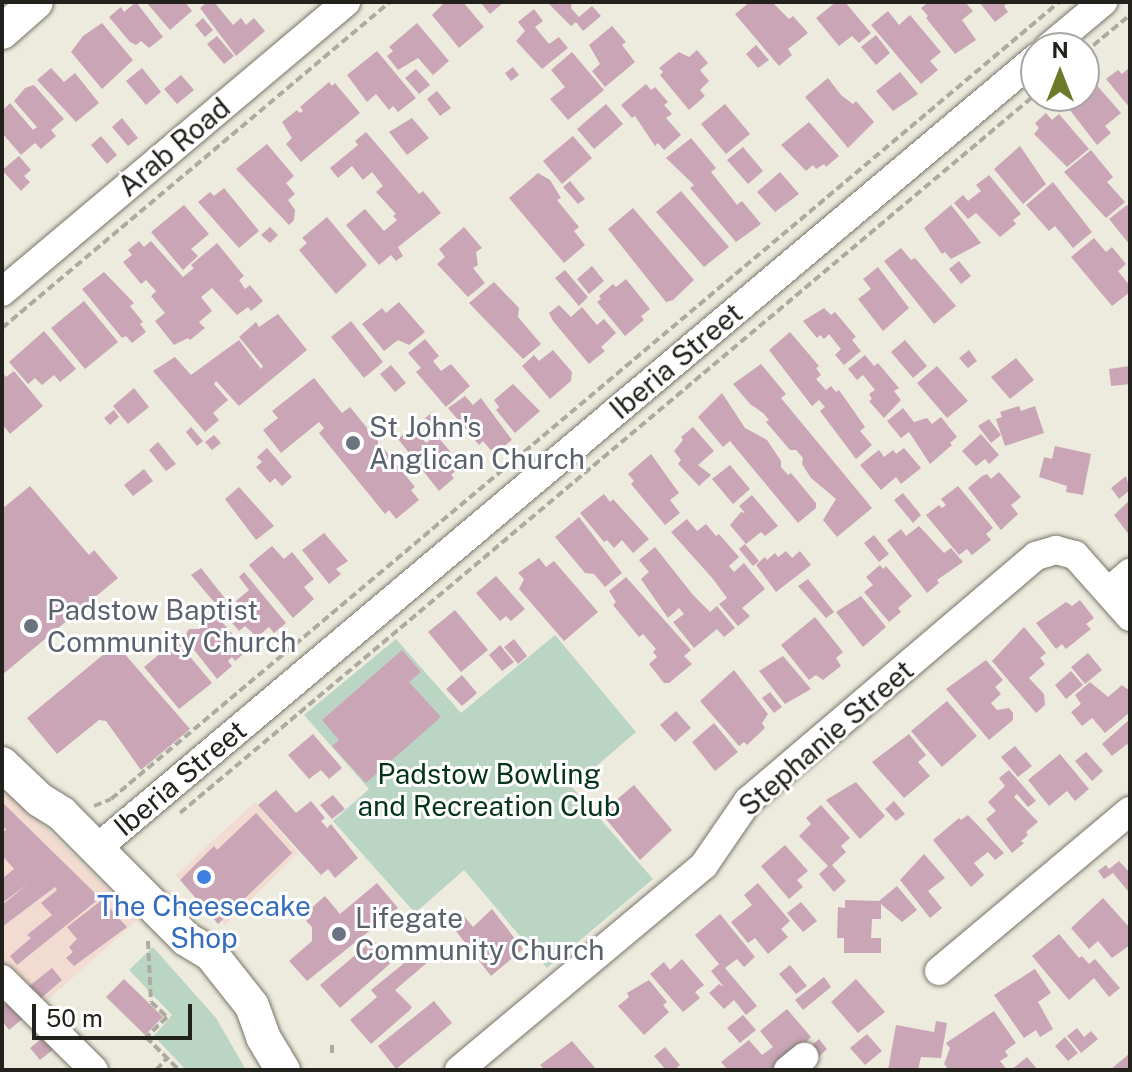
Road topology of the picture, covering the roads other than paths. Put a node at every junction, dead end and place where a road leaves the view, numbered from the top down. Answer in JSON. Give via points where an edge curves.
{"nodes":[{"id":1,"x":36,"y":2,"type":"edge"},
{"id":2,"x":346,"y":2,"type":"edge"},
{"id":3,"x":1103,"y":2,"type":"edge"},
{"id":4,"x":2,"y":32,"type":"edge"},
{"id":5,"x":1067,"y":32,"type":"edge"},
{"id":6,"x":1020,"y":71,"type":"edge"},
{"id":7,"x":2,"y":292,"type":"edge"},
{"id":8,"x":1119,"y":582,"type":"edge"},
{"id":9,"x":1130,"y":617,"type":"edge"},
{"id":10,"x":2,"y":745,"type":"edge"},
{"id":11,"x":2,"y":764,"type":"edge"},
{"id":12,"x":78,"y":810,"type":"junction"},
{"id":13,"x":1130,"y":811,"type":"edge"},
{"id":14,"x":96,"y":849,"type":"junction"},
{"id":15,"x":939,"y":971,"type":"dead end"},
{"id":16,"x":2,"y":979,"type":"edge"},
{"id":17,"x":94,"y":1070,"type":"edge"},
{"id":18,"x":283,"y":1070,"type":"edge"},
{"id":19,"x":298,"y":1070,"type":"edge"},
{"id":20,"x":459,"y":1070,"type":"edge"}],
"edges":[{"from":1,"to":4,"type":"main road"},
{"from":2,"to":7,"type":"street","name":"Arab Road"},
{"from":3,"to":5,"type":"street"},
{"from":6,"to":14,"type":"street","name":"Iberia Street"},
{"from":8,"to":9,"type":"street","name":"Stephanie Street"},
{"from":8,"to":20,"type":"street","name":"Stephanie Street","via":[[1075,555],[1056,550],[1036,556],[748,801],[704,865]]},
{"from":10,"to":12,"type":"main road","via":[[49,791]]},
{"from":11,"to":12,"type":"main road","via":[[40,800]]},
{"from":12,"to":14,"type":"main road"},
{"from":13,"to":15,"type":"street"},
{"from":14,"to":18,"type":"main road","via":[[186,939],[225,968],[252,1006]]},
{"from":16,"to":17,"type":"street"},
{"from":18,"to":19,"type":"street"}]}
